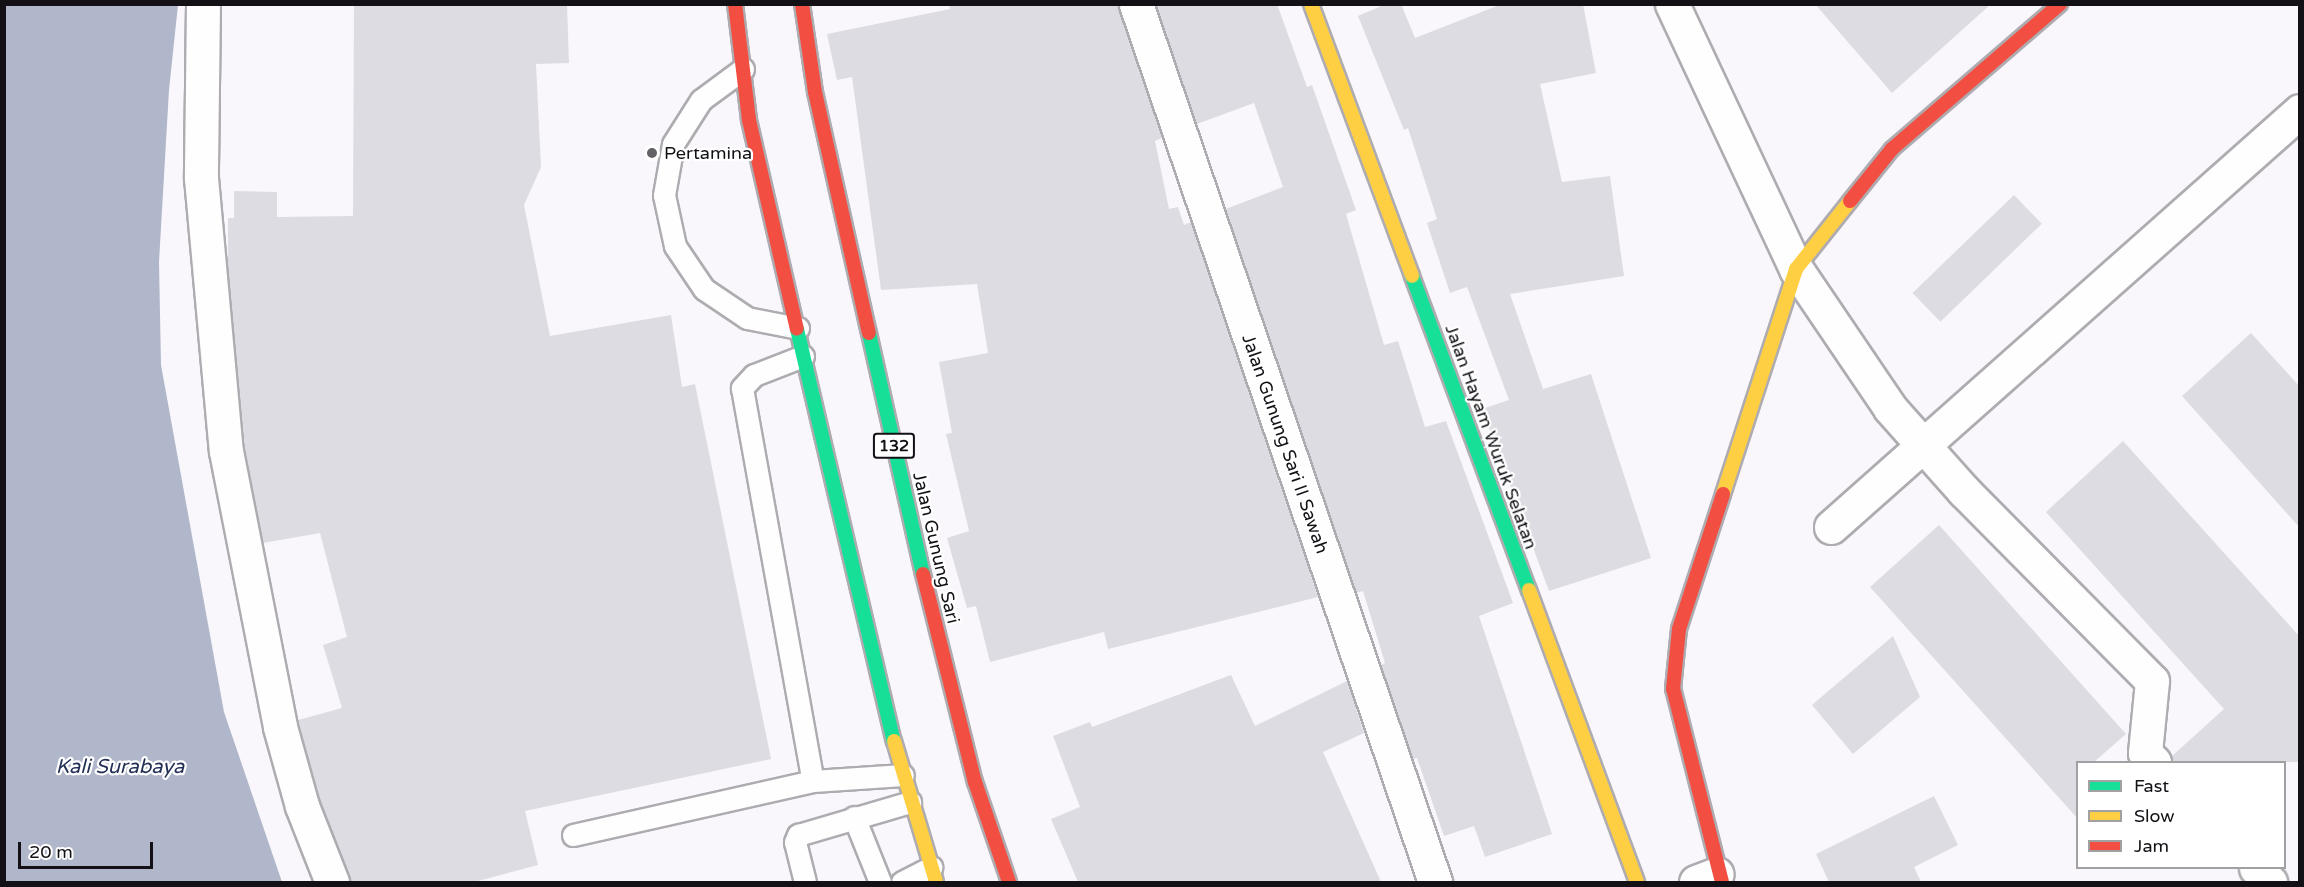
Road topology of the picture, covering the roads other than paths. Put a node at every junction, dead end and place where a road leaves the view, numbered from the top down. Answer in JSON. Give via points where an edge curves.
{"nodes":[{"id":1,"x":203,"y":4,"type":"edge"},
{"id":2,"x":735,"y":4,"type":"edge"},
{"id":3,"x":802,"y":4,"type":"edge"},
{"id":4,"x":1136,"y":4,"type":"edge"},
{"id":5,"x":1311,"y":4,"type":"edge"},
{"id":6,"x":1672,"y":4,"type":"edge"},
{"id":7,"x":2060,"y":4,"type":"edge"},
{"id":8,"x":743,"y":69,"type":"junction"},
{"id":9,"x":2300,"y":111,"type":"edge"},
{"id":10,"x":1796,"y":269,"type":"junction"},
{"id":11,"x":798,"y":328,"type":"junction"},
{"id":12,"x":803,"y":356,"type":"junction"},
{"id":13,"x":1923,"y":447,"type":"junction"},
{"id":14,"x":1831,"y":527,"type":"dead end"},
{"id":15,"x":2153,"y":761,"type":"edge"},
{"id":16,"x":903,"y":775,"type":"junction"},
{"id":17,"x":813,"y":781,"type":"junction"},
{"id":18,"x":910,"y":802,"type":"junction"},
{"id":19,"x":855,"y":817,"type":"junction"},
{"id":20,"x":573,"y":835,"type":"dead end"},
{"id":21,"x":2258,"y":869,"type":"edge"},
{"id":22,"x":934,"y":875,"type":"edge"},
{"id":23,"x":1712,"y":880,"type":"edge"},
{"id":24,"x":332,"y":882,"type":"edge"},
{"id":25,"x":806,"y":882,"type":"edge"},
{"id":26,"x":880,"y":882,"type":"edge"},
{"id":27,"x":902,"y":882,"type":"edge"},
{"id":28,"x":1009,"y":882,"type":"edge"},
{"id":29,"x":1435,"y":882,"type":"edge"},
{"id":30,"x":1637,"y":882,"type":"edge"},
{"id":31,"x":2270,"y":882,"type":"edge"}],
"edges":[{"from":1,"to":24,"type":"street","via":[[201,178],[226,451],[280,727],[302,806]]},
{"from":2,"to":8,"type":"street"},
{"from":3,"to":28,"type":"street","name":"Jalan Gunung Sari","number":"132","via":[[815,92],[934,625],[975,782]]},
{"from":4,"to":29,"type":"street","name":"Jalan Gunung Sari II Sawah"},
{"from":5,"to":30,"type":"street","name":"Jalan Hayam Wuruk Selatan"},
{"from":6,"to":10,"type":"street"},
{"from":7,"to":10,"type":"street","via":[[1892,149]]},
{"from":8,"to":11,"type":"street","via":[[749,120]]},
{"from":8,"to":11,"type":"lane","via":[[701,100],[673,144],[664,195],[675,246],[704,289],[747,318]]},
{"from":9,"to":13,"type":"street"},
{"from":10,"to":13,"type":"street","via":[[1890,408]]},
{"from":10,"to":23,"type":"street","via":[[1679,629],[1673,689]]},
{"from":11,"to":12,"type":"street"},
{"from":12,"to":16,"type":"street","via":[[867,642]]},
{"from":12,"to":17,"type":"lane","via":[[754,375],[742,387]]},
{"from":13,"to":14,"type":"street"},
{"from":13,"to":15,"type":"street","via":[[2152,681],[2145,753]]},
{"from":16,"to":17,"type":"lane"},
{"from":16,"to":18,"type":"street"},
{"from":17,"to":20,"type":"lane"},
{"from":18,"to":19,"type":"lane"},
{"from":18,"to":22,"type":"street"},
{"from":19,"to":25,"type":"lane","via":[[798,835],[795,842]]},
{"from":19,"to":26,"type":"lane"},
{"from":21,"to":31,"type":"street"},
{"from":22,"to":27,"type":"lane"}]}
